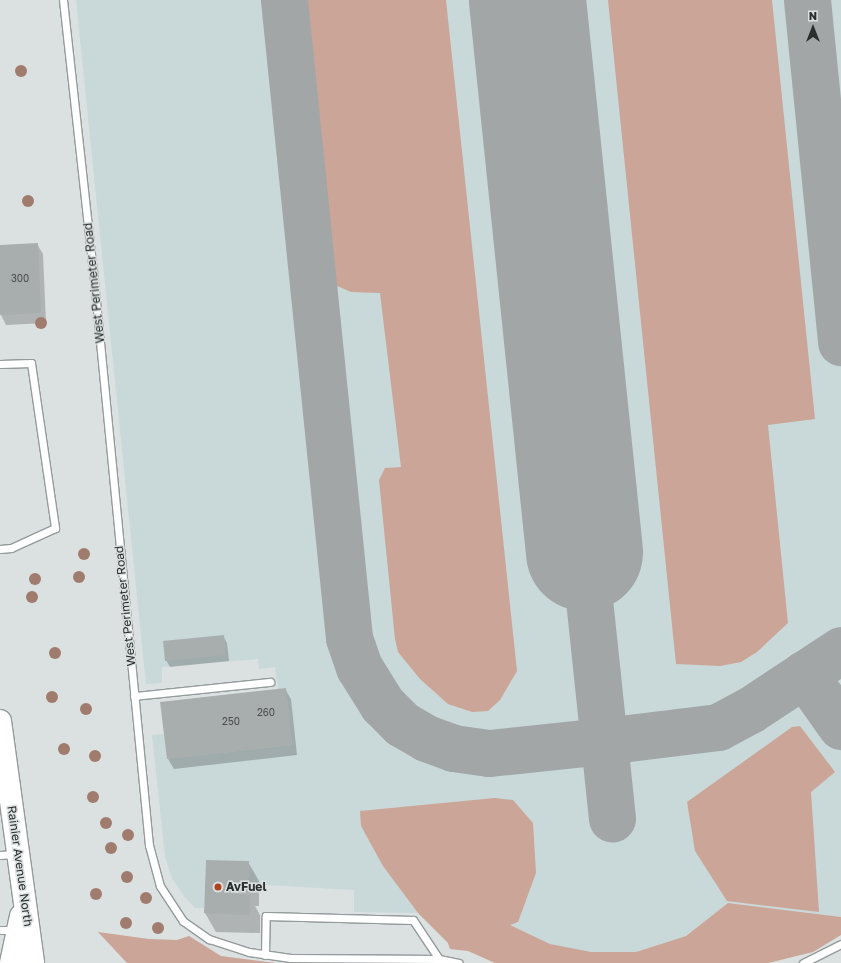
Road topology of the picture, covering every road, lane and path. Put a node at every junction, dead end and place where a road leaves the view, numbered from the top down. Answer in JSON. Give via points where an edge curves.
{"nodes":[{"id":1,"x":63,"y":0,"type":"edge"},
{"id":2,"x":0,"y":364,"type":"edge"},
{"id":3,"x":0,"y":549,"type":"edge"},
{"id":4,"x":270,"y":682,"type":"dead end"},
{"id":5,"x":134,"y":696,"type":"junction"},
{"id":6,"x":1,"y":729,"type":"edge"},
{"id":7,"x":9,"y":854,"type":"edge"},
{"id":8,"x":24,"y":903,"type":"junction"},
{"id":9,"x":405,"y":913,"type":"dead end"},
{"id":10,"x":413,"y":920,"type":"junction"},
{"id":11,"x":9,"y":930,"type":"edge"},
{"id":12,"x":841,"y":944,"type":"edge"},
{"id":13,"x":264,"y":954,"type":"junction"},
{"id":14,"x":439,"y":959,"type":"junction"},
{"id":15,"x":11,"y":963,"type":"edge"},
{"id":16,"x":33,"y":963,"type":"edge"},
{"id":17,"x":459,"y":963,"type":"edge"},
{"id":18,"x":803,"y":963,"type":"edge"}],
"edges":[{"from":1,"to":5,"type":"lane","name":"West Perimeter Road","via":[[92,262]]},
{"from":2,"to":3,"type":"lane","via":[[30,363],[55,528],[11,548]]},
{"from":4,"to":5,"type":"lane"},
{"from":5,"to":13,"type":"lane","name":"West Perimeter Road","via":[[149,845],[160,886],[184,921],[209,939],[249,952]]},
{"from":6,"to":7,"type":"main road","name":"Rainier Avenue North","via":[[9,808]]},
{"from":7,"to":8,"type":"main road","name":"Rainier Avenue North"},
{"from":8,"to":11,"type":"main road"},
{"from":8,"to":16,"type":"main road","name":"Rainier Avenue North"},
{"from":9,"to":10,"type":"lane"},
{"from":10,"to":13,"type":"lane","via":[[266,916]]},
{"from":10,"to":14,"type":"lane"},
{"from":11,"to":15,"type":"main road"},
{"from":12,"to":18,"type":"lane"},
{"from":13,"to":14,"type":"lane","name":"West Perimeter Road","via":[[291,958]]},
{"from":14,"to":17,"type":"lane","name":"West Perimeter Road"}]}
